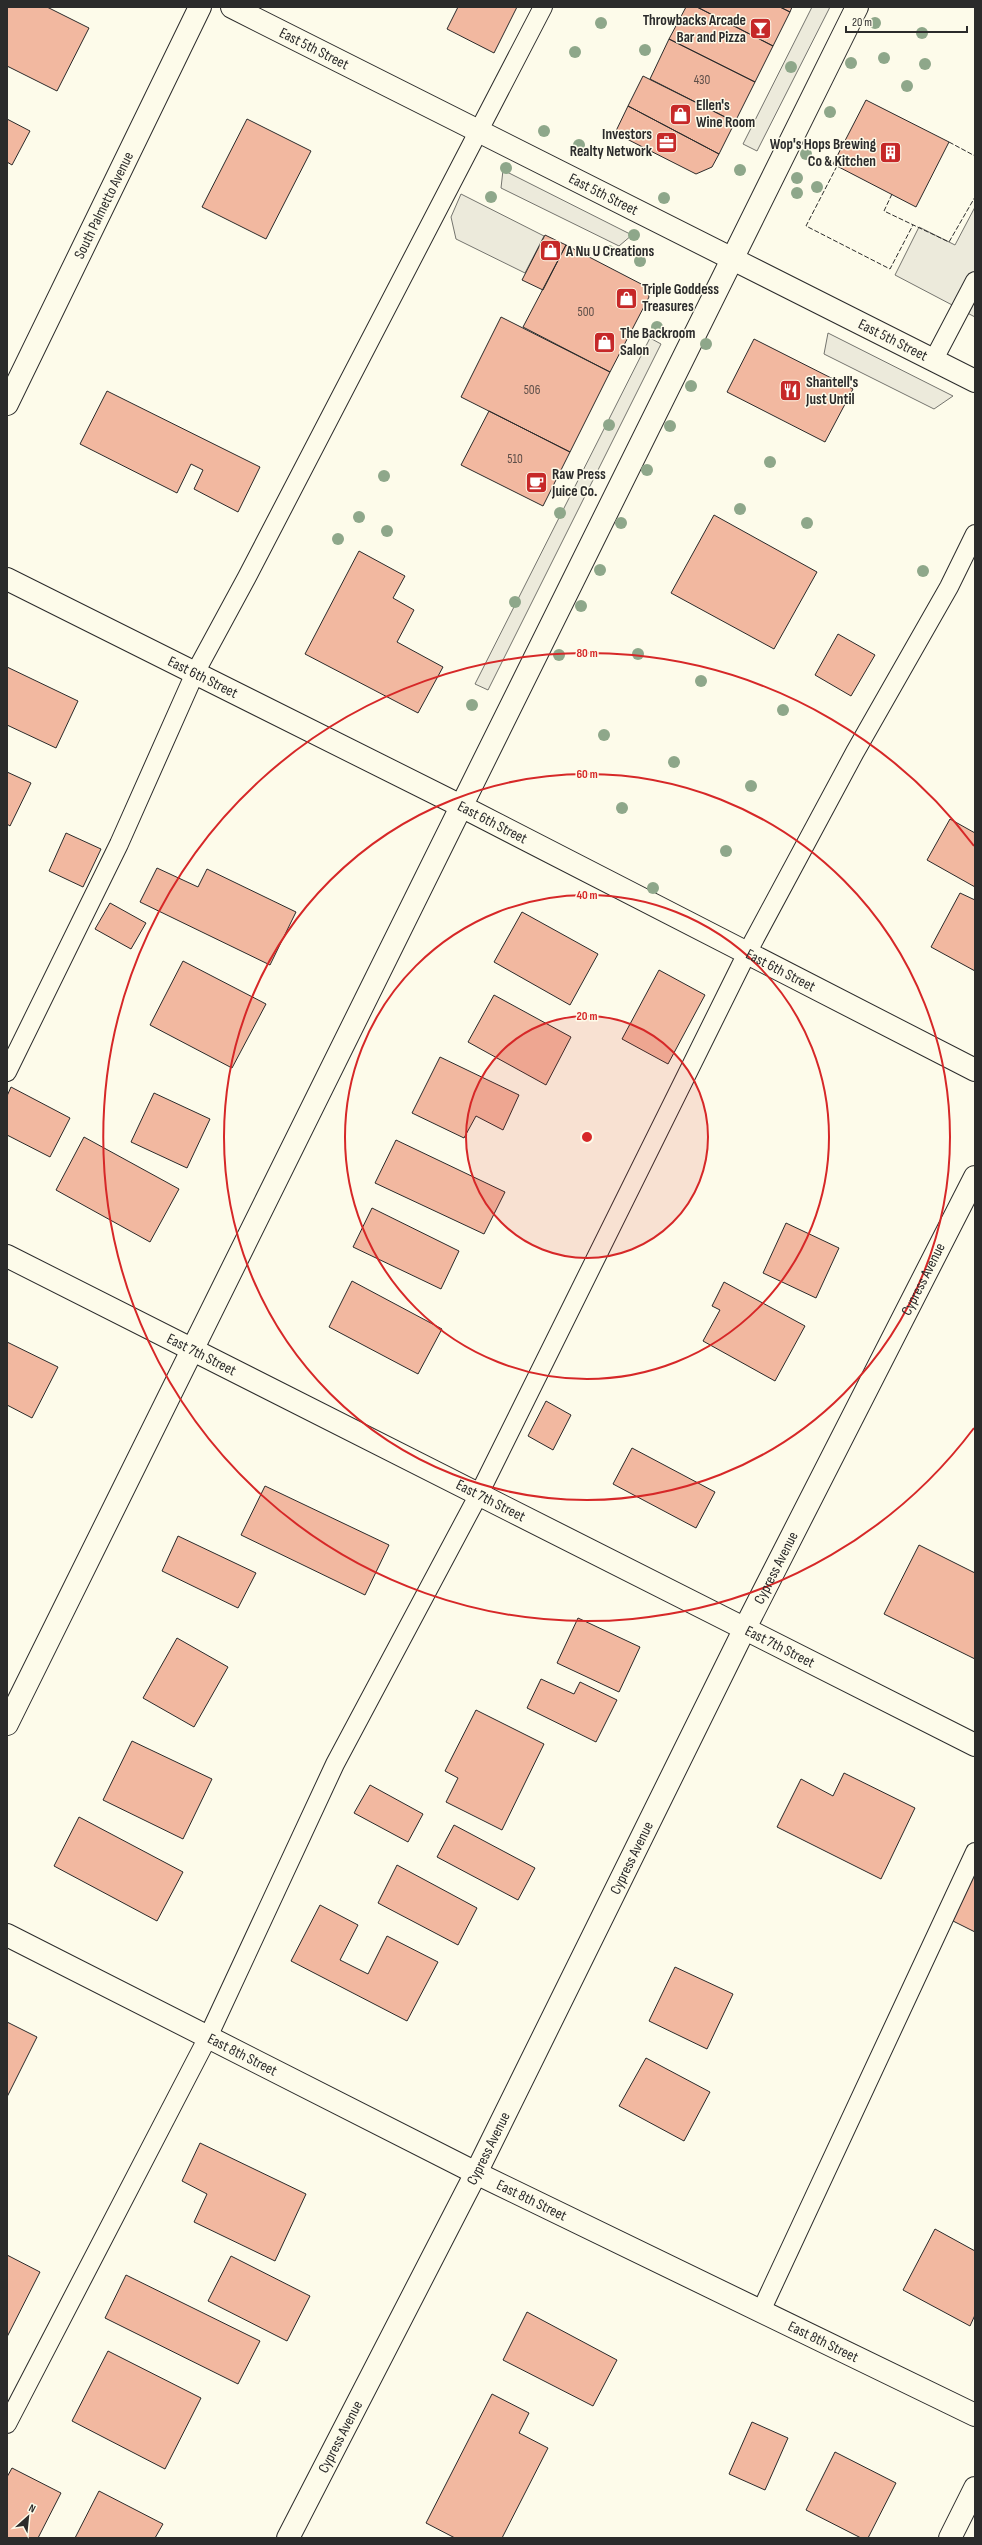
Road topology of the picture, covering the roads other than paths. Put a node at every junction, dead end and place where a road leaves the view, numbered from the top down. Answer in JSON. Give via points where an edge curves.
{"nodes":[{"id":1,"x":200,"y":7,"type":"edge"},
{"id":2,"x":232,"y":7,"type":"edge"},
{"id":3,"x":543,"y":7,"type":"edge"},
{"id":4,"x":857,"y":7,"type":"edge"},
{"id":5,"x":479,"y":131,"type":"junction"},
{"id":6,"x":733,"y":260,"type":"junction"},
{"id":7,"x":975,"y":281,"type":"edge"},
{"id":8,"x":933,"y":361,"type":"junction"},
{"id":9,"x":975,"y":381,"type":"edge"},
{"id":10,"x":7,"y":404,"type":"edge"},
{"id":11,"x":975,"y":534,"type":"edge"},
{"id":12,"x":7,"y":579,"type":"edge"},
{"id":13,"x":195,"y":673,"type":"junction"},
{"id":14,"x":461,"y":806,"type":"junction"},
{"id":15,"x":747,"y":953,"type":"junction"},
{"id":16,"x":975,"y":1070,"type":"edge"},
{"id":17,"x":7,"y":1072,"type":"edge"},
{"id":18,"x":975,"y":1177,"type":"edge"},
{"id":19,"x":7,"y":1256,"type":"edge"},
{"id":20,"x":193,"y":1348,"type":"junction"},
{"id":21,"x":479,"y":1494,"type":"junction"},
{"id":22,"x":745,"y":1628,"type":"junction"},
{"id":23,"x":7,"y":1724,"type":"edge"},
{"id":24,"x":975,"y":1745,"type":"edge"},
{"id":25,"x":975,"y":1852,"type":"edge"},
{"id":26,"x":7,"y":1935,"type":"edge"},
{"id":27,"x":208,"y":2037,"type":"junction"},
{"id":28,"x":476,"y":2172,"type":"junction"},
{"id":29,"x":761,"y":2311,"type":"junction"},
{"id":30,"x":975,"y":2415,"type":"edge"},
{"id":31,"x":7,"y":2424,"type":"edge"},
{"id":32,"x":975,"y":2488,"type":"edge"},
{"id":33,"x":288,"y":2538,"type":"edge"},
{"id":34,"x":950,"y":2538,"type":"edge"}],
"edges":[{"from":1,"to":10,"type":"street","name":"South Palmetto Avenue"},
{"from":2,"to":5,"type":"street","name":"East 5th Street"},
{"from":3,"to":5,"type":"lane"},
{"from":4,"to":6,"type":"street"},
{"from":5,"to":6,"type":"street","name":"East 5th Street"},
{"from":5,"to":13,"type":"lane"},
{"from":6,"to":8,"type":"street","name":"East 5th Street"},
{"from":6,"to":14,"type":"street"},
{"from":7,"to":8,"type":"lane"},
{"from":8,"to":9,"type":"street","name":"East 5th Street"},
{"from":11,"to":15,"type":"lane","via":[[949,587],[854,752]]},
{"from":12,"to":13,"type":"street","name":"East 6th Street"},
{"from":13,"to":14,"type":"street","name":"East 6th Street"},
{"from":13,"to":17,"type":"lane","via":[[119,844]]},
{"from":14,"to":15,"type":"street","name":"East 6th Street"},
{"from":14,"to":20,"type":"street"},
{"from":15,"to":16,"type":"street","name":"East 6th Street"},
{"from":15,"to":21,"type":"lane"},
{"from":18,"to":22,"type":"street","name":"Cypress Avenue"},
{"from":19,"to":20,"type":"street","name":"East 7th Street"},
{"from":20,"to":21,"type":"street","name":"East 7th Street"},
{"from":20,"to":23,"type":"street"},
{"from":21,"to":22,"type":"street","name":"East 7th Street"},
{"from":21,"to":27,"type":"lane","via":[[335,1764]]},
{"from":22,"to":24,"type":"street","name":"East 7th Street"},
{"from":22,"to":28,"type":"street","name":"Cypress Avenue"},
{"from":25,"to":29,"type":"lane"},
{"from":26,"to":27,"type":"street","name":"East 8th Street"},
{"from":27,"to":28,"type":"street","name":"East 8th Street"},
{"from":27,"to":31,"type":"lane"},
{"from":28,"to":29,"type":"street","name":"East 8th Street"},
{"from":28,"to":33,"type":"street","name":"Cypress Avenue"},
{"from":29,"to":30,"type":"street","name":"East 8th Street"},
{"from":32,"to":34,"type":"street"}]}
